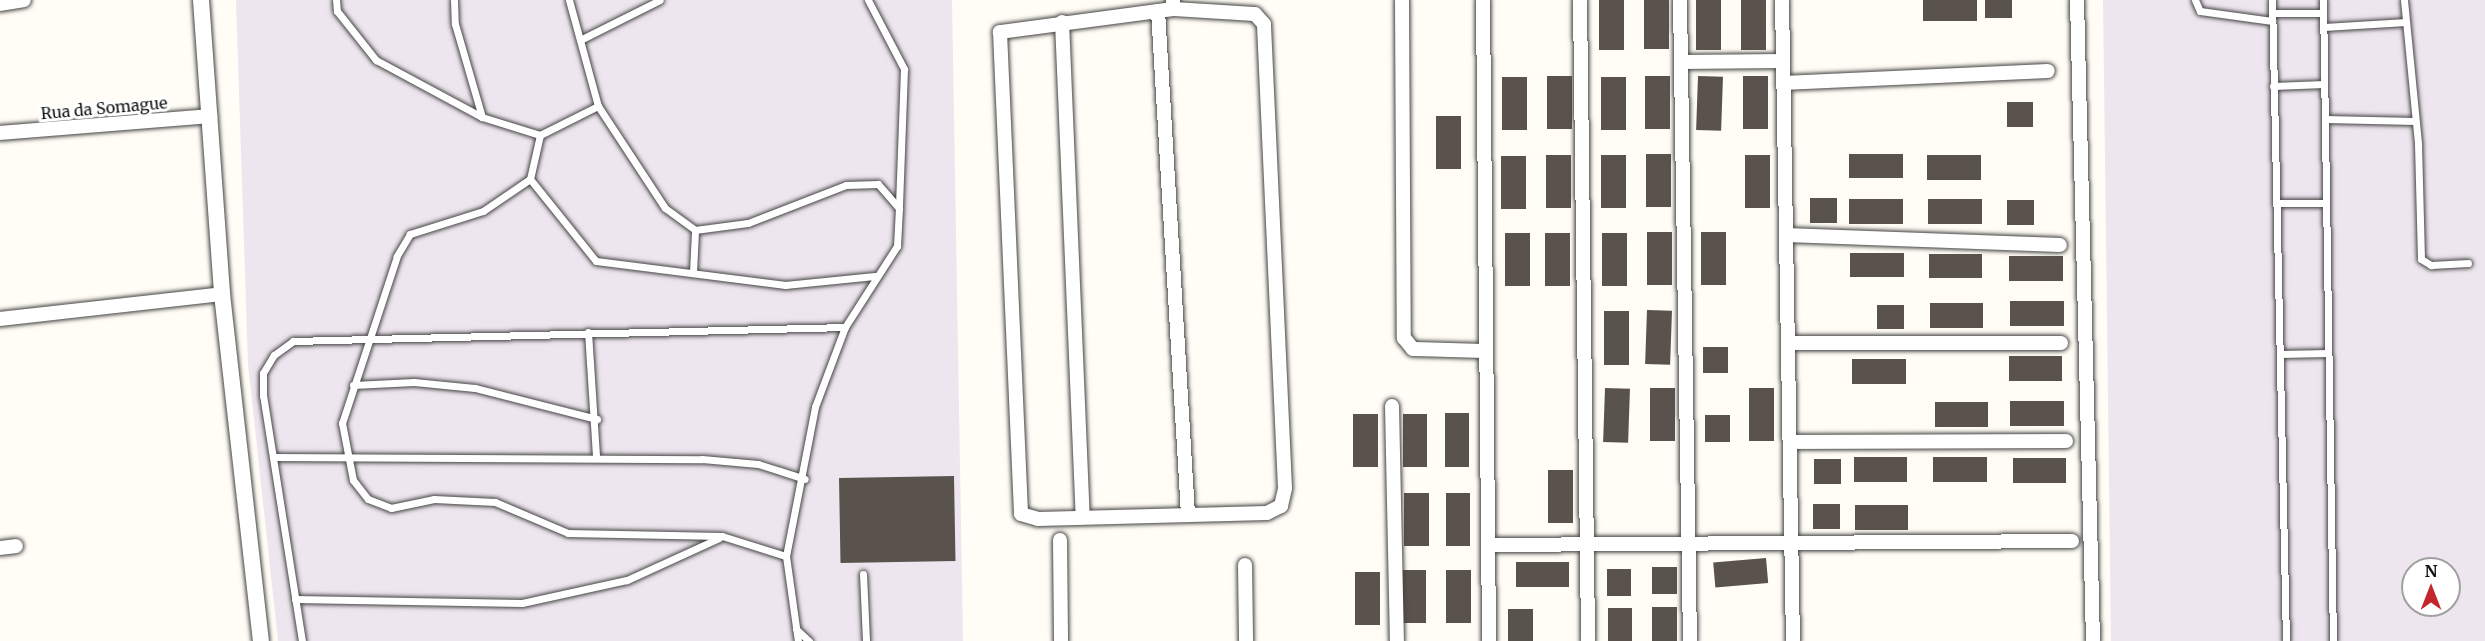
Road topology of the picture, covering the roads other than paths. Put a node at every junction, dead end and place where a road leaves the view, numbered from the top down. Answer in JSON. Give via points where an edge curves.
{"nodes":[{"id":1,"x":24,"y":0,"type":"edge"},
{"id":2,"x":201,"y":0,"type":"edge"},
{"id":3,"x":336,"y":0,"type":"edge"},
{"id":4,"x":454,"y":0,"type":"edge"},
{"id":5,"x":569,"y":0,"type":"edge"},
{"id":6,"x":660,"y":0,"type":"edge"},
{"id":7,"x":868,"y":0,"type":"edge"},
{"id":8,"x":1402,"y":0,"type":"edge"},
{"id":9,"x":1483,"y":0,"type":"edge"},
{"id":10,"x":1580,"y":0,"type":"edge"},
{"id":11,"x":1680,"y":0,"type":"edge"},
{"id":12,"x":1782,"y":0,"type":"edge"},
{"id":13,"x":2078,"y":0,"type":"edge"},
{"id":14,"x":2195,"y":0,"type":"edge"},
{"id":15,"x":2271,"y":0,"type":"edge"},
{"id":16,"x":2323,"y":0,"type":"edge"},
{"id":17,"x":2404,"y":0,"type":"edge"},
{"id":18,"x":0,"y":4,"type":"edge"},
{"id":19,"x":1173,"y":5,"type":"edge"},
{"id":20,"x":1158,"y":11,"type":"junction"},
{"id":21,"x":2323,"y":13,"type":"junction"},
{"id":22,"x":2272,"y":17,"type":"junction"},
{"id":23,"x":1062,"y":22,"type":"junction"},
{"id":24,"x":2406,"y":22,"type":"junction"},
{"id":25,"x":2324,"y":27,"type":"junction"},
{"id":26,"x":580,"y":40,"type":"junction"},
{"id":27,"x":1783,"y":61,"type":"junction"},
{"id":28,"x":1681,"y":62,"type":"junction"},
{"id":29,"x":2048,"y":70,"type":"dead end"},
{"id":30,"x":1783,"y":83,"type":"junction"},
{"id":31,"x":2325,"y":84,"type":"junction"},
{"id":32,"x":2273,"y":86,"type":"junction"},
{"id":33,"x":598,"y":106,"type":"junction"},
{"id":34,"x":210,"y":116,"type":"junction"},
{"id":35,"x":482,"y":117,"type":"junction"},
{"id":36,"x":2325,"y":119,"type":"junction"},
{"id":37,"x":2415,"y":122,"type":"junction"},
{"id":38,"x":0,"y":133,"type":"edge"},
{"id":39,"x":540,"y":135,"type":"junction"},
{"id":40,"x":530,"y":179,"type":"junction"},
{"id":41,"x":2276,"y":203,"type":"junction"},
{"id":42,"x":2326,"y":203,"type":"junction"},
{"id":43,"x":899,"y":208,"type":"junction"},
{"id":44,"x":695,"y":230,"type":"junction"},
{"id":45,"x":1786,"y":235,"type":"junction"},
{"id":46,"x":2060,"y":245,"type":"dead end"},
{"id":47,"x":2468,"y":263,"type":"dead end"},
{"id":48,"x":693,"y":273,"type":"junction"},
{"id":49,"x":875,"y":276,"type":"junction"},
{"id":50,"x":222,"y":294,"type":"junction"},
{"id":51,"x":0,"y":319,"type":"edge"},
{"id":52,"x":845,"y":327,"type":"junction"},
{"id":53,"x":588,"y":332,"type":"junction"},
{"id":54,"x":367,"y":336,"type":"junction"},
{"id":55,"x":1788,"y":343,"type":"junction"},
{"id":56,"x":2061,"y":343,"type":"dead end"},
{"id":57,"x":1486,"y":351,"type":"junction"},
{"id":58,"x":2328,"y":353,"type":"junction"},
{"id":59,"x":2280,"y":354,"type":"junction"},
{"id":60,"x":353,"y":385,"type":"junction"},
{"id":61,"x":1392,"y":406,"type":"dead end"},
{"id":62,"x":597,"y":419,"type":"junction"},
{"id":63,"x":2066,"y":441,"type":"dead end"},
{"id":64,"x":1790,"y":442,"type":"junction"},
{"id":65,"x":273,"y":457,"type":"junction"},
{"id":66,"x":596,"y":457,"type":"junction"},
{"id":67,"x":349,"y":459,"type":"junction"},
{"id":68,"x":805,"y":480,"type":"junction"},
{"id":69,"x":1188,"y":514,"type":"junction"},
{"id":70,"x":1083,"y":518,"type":"junction"},
{"id":71,"x":722,"y":536,"type":"junction"},
{"id":72,"x":1060,"y":540,"type":"dead end"},
{"id":73,"x":2072,"y":541,"type":"dead end"},
{"id":74,"x":1488,"y":545,"type":"junction"},
{"id":75,"x":1586,"y":545,"type":"junction"},
{"id":76,"x":1689,"y":545,"type":"junction"},
{"id":77,"x":16,"y":546,"type":"dead end"},
{"id":78,"x":1792,"y":546,"type":"junction"},
{"id":79,"x":0,"y":548,"type":"edge"},
{"id":80,"x":786,"y":556,"type":"junction"},
{"id":81,"x":1245,"y":565,"type":"dead end"},
{"id":82,"x":863,"y":574,"type":"dead end"},
{"id":83,"x":296,"y":599,"type":"junction"},
{"id":84,"x":796,"y":629,"type":"junction"},
{"id":85,"x":261,"y":641,"type":"edge"},
{"id":86,"x":302,"y":641,"type":"edge"},
{"id":87,"x":798,"y":641,"type":"edge"},
{"id":88,"x":809,"y":641,"type":"edge"},
{"id":89,"x":866,"y":641,"type":"edge"},
{"id":90,"x":1061,"y":641,"type":"edge"},
{"id":91,"x":1246,"y":641,"type":"edge"},
{"id":92,"x":1397,"y":641,"type":"edge"},
{"id":93,"x":1489,"y":641,"type":"edge"},
{"id":94,"x":1588,"y":641,"type":"edge"},
{"id":95,"x":1690,"y":641,"type":"edge"},
{"id":96,"x":1793,"y":641,"type":"edge"},
{"id":97,"x":2093,"y":641,"type":"edge"},
{"id":98,"x":2286,"y":641,"type":"edge"},
{"id":99,"x":2333,"y":641,"type":"edge"}],
"edges":[{"from":1,"to":18,"type":"street"},
{"from":2,"to":34,"type":"street"},
{"from":3,"to":35,"type":"lane","via":[[337,10],[376,60]]},
{"from":4,"to":35,"type":"lane","via":[[455,24]]},
{"from":5,"to":26,"type":"lane"},
{"from":6,"to":26,"type":"lane"},
{"from":7,"to":43,"type":"lane","via":[[904,69]]},
{"from":8,"to":57,"type":"street","via":[[1404,338],[1413,349]]},
{"from":9,"to":57,"type":"street"},
{"from":10,"to":75,"type":"street"},
{"from":11,"to":28,"type":"street"},
{"from":12,"to":27,"type":"street"},
{"from":13,"to":97,"type":"street"},
{"from":14,"to":22,"type":"lane","via":[[2199,10]]},
{"from":15,"to":22,"type":"lane"},
{"from":16,"to":21,"type":"lane"},
{"from":17,"to":24,"type":"lane"},
{"from":19,"to":20,"type":"street"},
{"from":19,"to":69,"type":"street","via":[[1255,14],[1264,24],[1286,488],[1281,506],[1267,513]]},
{"from":20,"to":23,"type":"street"},
{"from":20,"to":69,"type":"street"},
{"from":21,"to":22,"type":"lane"},
{"from":21,"to":25,"type":"lane"},
{"from":22,"to":32,"type":"lane"},
{"from":23,"to":70,"type":"street"},
{"from":23,"to":70,"type":"street","via":[[1010,27],[999,32],[997,47],[1015,354],[1016,500],[1021,514]]},
{"from":24,"to":25,"type":"lane"},
{"from":24,"to":37,"type":"lane"},
{"from":25,"to":31,"type":"lane"},
{"from":26,"to":33,"type":"lane"},
{"from":27,"to":28,"type":"street"},
{"from":27,"to":30,"type":"street"},
{"from":28,"to":76,"type":"street"},
{"from":29,"to":30,"type":"street"},
{"from":30,"to":45,"type":"street"},
{"from":31,"to":32,"type":"lane"},
{"from":31,"to":36,"type":"lane"},
{"from":32,"to":41,"type":"lane"},
{"from":33,"to":39,"type":"lane"},
{"from":33,"to":44,"type":"lane","via":[[665,207]]},
{"from":34,"to":38,"type":"street","name":"Rua da Somague"},
{"from":34,"to":50,"type":"street"},
{"from":35,"to":39,"type":"lane"},
{"from":36,"to":37,"type":"lane"},
{"from":36,"to":42,"type":"lane"},
{"from":37,"to":47,"type":"lane","via":[[2421,259],[2431,265]]},
{"from":39,"to":40,"type":"lane"},
{"from":40,"to":48,"type":"lane","via":[[596,261]]},
{"from":40,"to":54,"type":"lane","via":[[483,211],[410,234],[397,256]]},
{"from":41,"to":42,"type":"lane"},
{"from":41,"to":59,"type":"lane"},
{"from":42,"to":58,"type":"lane"},
{"from":43,"to":44,"type":"lane","via":[[878,184],[846,185],[748,224]]},
{"from":43,"to":49,"type":"lane","via":[[897,246]]},
{"from":44,"to":48,"type":"lane"},
{"from":45,"to":46,"type":"street"},
{"from":45,"to":55,"type":"street"},
{"from":48,"to":49,"type":"lane","via":[[785,285]]},
{"from":49,"to":52,"type":"lane"},
{"from":50,"to":51,"type":"street"},
{"from":50,"to":85,"type":"street"},
{"from":52,"to":53,"type":"lane"},
{"from":52,"to":68,"type":"lane","via":[[815,407]]},
{"from":53,"to":54,"type":"lane"},
{"from":53,"to":62,"type":"lane"},
{"from":54,"to":60,"type":"lane"},
{"from":54,"to":65,"type":"lane","via":[[313,336],[292,341],[274,355],[263,373]]},
{"from":55,"to":56,"type":"street"},
{"from":55,"to":64,"type":"street"},
{"from":57,"to":74,"type":"street"},
{"from":58,"to":59,"type":"lane"},
{"from":58,"to":99,"type":"lane"},
{"from":59,"to":98,"type":"lane"},
{"from":60,"to":62,"type":"lane","via":[[414,382],[475,388]]},
{"from":60,"to":67,"type":"lane","via":[[342,423]]},
{"from":61,"to":92,"type":"street"},
{"from":62,"to":66,"type":"lane"},
{"from":63,"to":64,"type":"street"},
{"from":64,"to":78,"type":"street"},
{"from":65,"to":67,"type":"lane"},
{"from":65,"to":83,"type":"lane"},
{"from":66,"to":67,"type":"lane"},
{"from":66,"to":68,"type":"lane","via":[[758,464]]},
{"from":67,"to":71,"type":"lane","via":[[353,480],[368,500],[391,508],[434,499],[495,502],[568,533]]},
{"from":68,"to":80,"type":"lane"},
{"from":69,"to":70,"type":"street"},
{"from":71,"to":80,"type":"lane"},
{"from":71,"to":83,"type":"lane","via":[[627,580],[522,603]]},
{"from":72,"to":90,"type":"street"},
{"from":73,"to":78,"type":"street"},
{"from":74,"to":75,"type":"street"},
{"from":74,"to":93,"type":"street"},
{"from":75,"to":76,"type":"street"},
{"from":75,"to":94,"type":"street"},
{"from":76,"to":78,"type":"street"},
{"from":76,"to":95,"type":"street"},
{"from":77,"to":79,"type":"street"},
{"from":78,"to":96,"type":"street"},
{"from":80,"to":84,"type":"lane"},
{"from":81,"to":91,"type":"street"},
{"from":82,"to":89,"type":"lane"},
{"from":83,"to":86,"type":"lane"},
{"from":84,"to":87,"type":"lane"},
{"from":84,"to":88,"type":"lane"}]}
